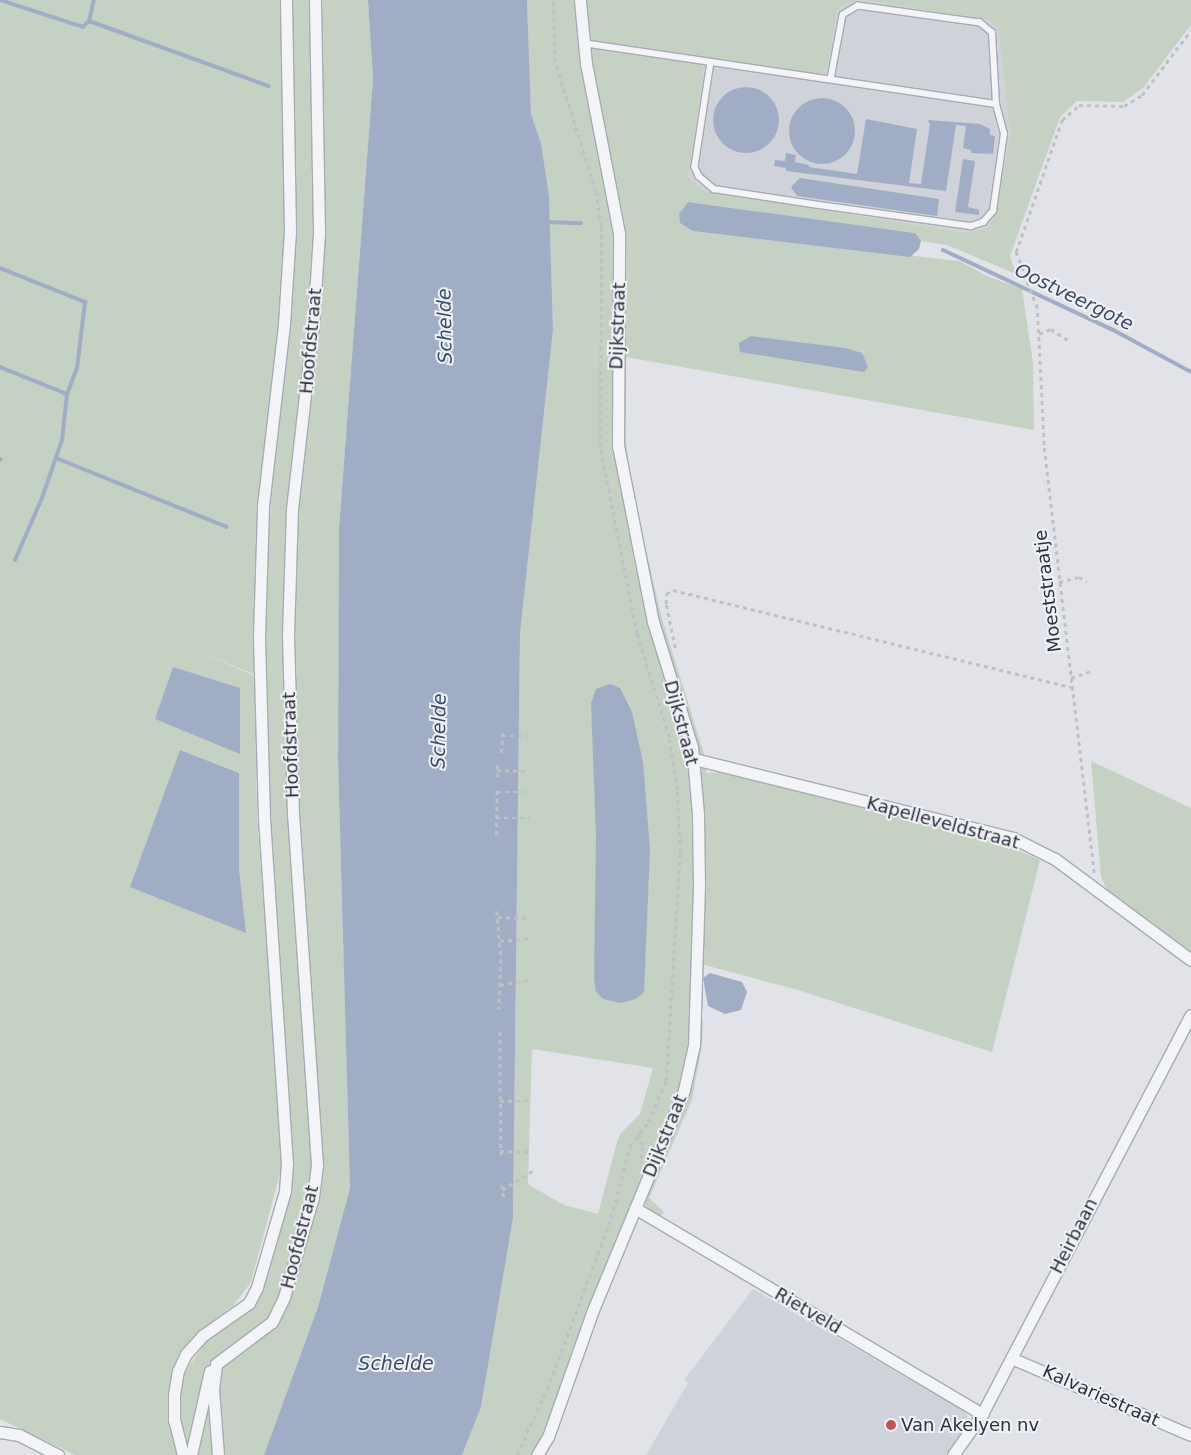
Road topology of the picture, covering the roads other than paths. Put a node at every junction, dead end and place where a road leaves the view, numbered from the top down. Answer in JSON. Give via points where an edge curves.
{"nodes":[{"id":1,"x":286,"y":0,"type":"edge"},
{"id":2,"x":315,"y":0,"type":"edge"},
{"id":3,"x":580,"y":0,"type":"edge"},
{"id":4,"x":582,"y":43,"type":"junction"},
{"id":5,"x":711,"y":62,"type":"junction"},
{"id":6,"x":831,"y":79,"type":"junction"},
{"id":7,"x":996,"y":104,"type":"junction"},
{"id":8,"x":694,"y":759,"type":"junction"},
{"id":9,"x":1191,"y":960,"type":"edge"},
{"id":10,"x":1191,"y":1015,"type":"edge"},
{"id":11,"x":635,"y":1208,"type":"junction"},
{"id":12,"x":1011,"y":1358,"type":"junction"},
{"id":13,"x":216,"y":1364,"type":"junction"},
{"id":14,"x":982,"y":1414,"type":"junction"},
{"id":15,"x":0,"y":1432,"type":"edge"},
{"id":16,"x":1191,"y":1435,"type":"edge"},
{"id":17,"x":58,"y":1455,"type":"edge"},
{"id":18,"x":183,"y":1455,"type":"edge"},
{"id":19,"x":191,"y":1455,"type":"edge"},
{"id":20,"x":218,"y":1455,"type":"edge"},
{"id":21,"x":537,"y":1455,"type":"edge"},
{"id":22,"x":953,"y":1455,"type":"edge"}],
"edges":[{"from":1,"to":18,"type":"street","via":[[290,230],[284,324],[263,506],[259,636],[264,817],[287,1164],[284,1191],[253,1295],[238,1311],[202,1336],[186,1354],[178,1371],[174,1420]]},
{"from":2,"to":13,"type":"street","name":"Hoofdstraat","via":[[319,232],[313,326],[292,509],[288,636],[293,815],[316,1165],[313,1197],[284,1298],[272,1322]]},
{"from":3,"to":4,"type":"street","name":"Dijkstraat"},
{"from":4,"to":5,"type":"lane"},
{"from":4,"to":8,"type":"street","name":"Dijkstraat","via":[[618,234],[618,446],[653,622]]},
{"from":5,"to":6,"type":"lane"},
{"from":5,"to":7,"type":"lane","via":[[695,167],[699,176],[714,189],[812,204],[971,226],[983,222],[992,211],[1004,134]]},
{"from":6,"to":7,"type":"lane"},
{"from":6,"to":7,"type":"lane","via":[[843,15],[858,6],[980,23],[992,33]]},
{"from":8,"to":9,"type":"street","name":"Kapelleveldstraat","via":[[1012,838],[1055,859]]},
{"from":8,"to":11,"type":"street","name":"Dijkstraat","via":[[699,886],[694,1045],[684,1090]]},
{"from":10,"to":12,"type":"street","name":"Heirbaan"},
{"from":11,"to":14,"type":"street","name":"Rietveld"},
{"from":11,"to":21,"type":"street","name":"Dijkstraat","via":[[576,1353],[548,1437]]},
{"from":12,"to":14,"type":"street","name":"Heirbaan"},
{"from":12,"to":16,"type":"street","name":"Kalvariestraat"},
{"from":13,"to":19,"type":"street","via":[[206,1380]]},
{"from":13,"to":20,"type":"street","via":[[213,1389]]},
{"from":14,"to":22,"type":"street","name":"Heirbaan"},
{"from":15,"to":17,"type":"street","via":[[19,1435]]}]}
